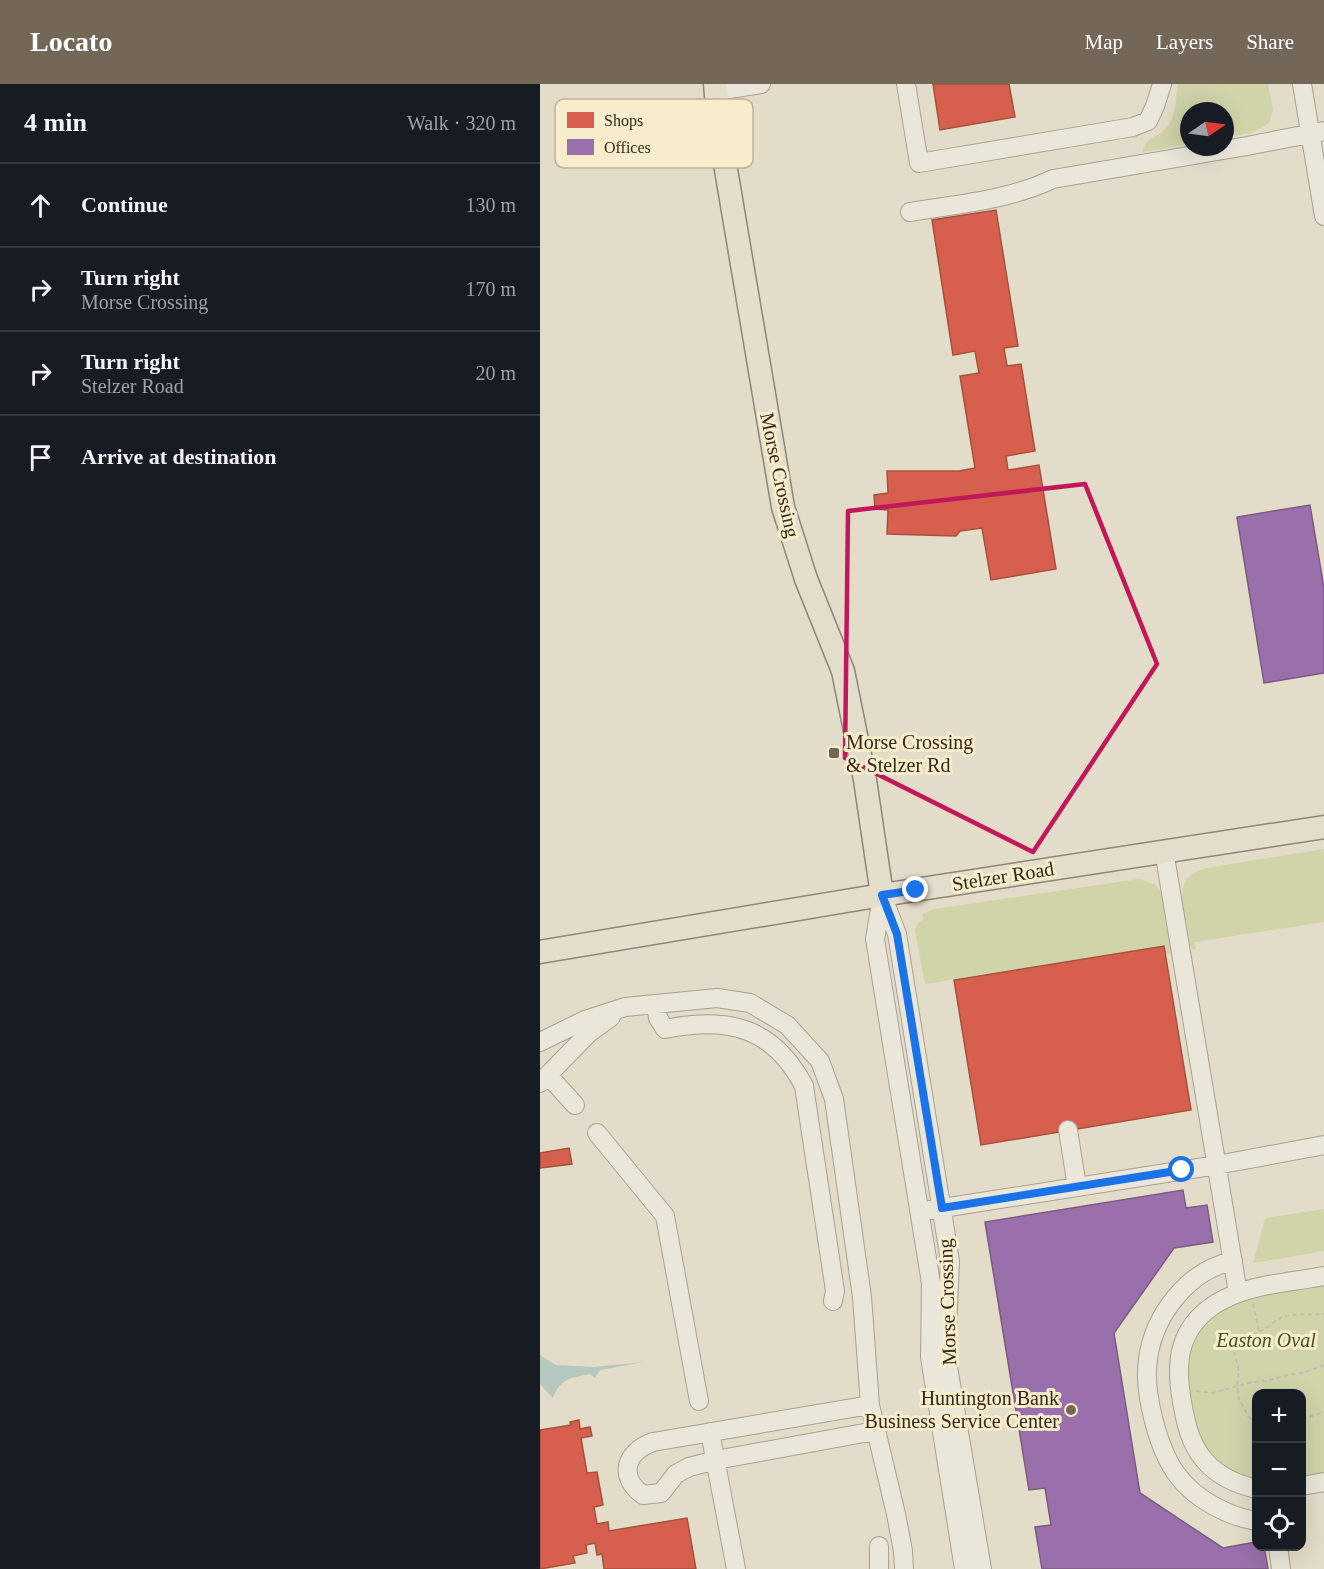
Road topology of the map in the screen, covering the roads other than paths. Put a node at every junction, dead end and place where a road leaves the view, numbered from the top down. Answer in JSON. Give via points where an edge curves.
{"nodes":[{"id":1,"x":761,"y":84,"type":"edge"},
{"id":2,"x":906,"y":84,"type":"edge"},
{"id":3,"x":1162,"y":84,"type":"edge"},
{"id":4,"x":1302,"y":84,"type":"edge"},
{"id":5,"x":715,"y":88,"type":"edge"},
{"id":6,"x":1317,"y":132,"type":"edge"},
{"id":7,"x":726,"y":168,"type":"edge"},
{"id":8,"x":910,"y":212,"type":"dead end"},
{"id":9,"x":1324,"y":216,"type":"edge"},
{"id":10,"x":1324,"y":827,"type":"edge"},
{"id":11,"x":1164,"y":851,"type":"junction"},
{"id":12,"x":882,"y":895,"type":"junction"},
{"id":13,"x":540,"y":952,"type":"edge"},
{"id":14,"x":656,"y":1004,"type":"junction"},
{"id":15,"x":625,"y":1007,"type":"junction"},
{"id":16,"x":540,"y":1042,"type":"edge"},
{"id":17,"x":544,"y":1079,"type":"edge"},
{"id":18,"x":575,"y":1105,"type":"dead end"},
{"id":19,"x":1068,"y":1130,"type":"dead end"},
{"id":20,"x":597,"y":1133,"type":"dead end"},
{"id":21,"x":1324,"y":1145,"type":"edge"},
{"id":22,"x":1217,"y":1165,"type":"junction"},
{"id":23,"x":845,"y":1177,"type":"junction"},
{"id":24,"x":818,"y":1179,"type":"junction"},
{"id":25,"x":1077,"y":1187,"type":"junction"},
{"id":26,"x":942,"y":1208,"type":"junction"},
{"id":27,"x":920,"y":1212,"type":"junction"},
{"id":28,"x":1233,"y":1261,"type":"junction"},
{"id":29,"x":1324,"y":1276,"type":"edge"},
{"id":30,"x":1243,"y":1291,"type":"junction"},
{"id":31,"x":833,"y":1301,"type":"dead end"},
{"id":32,"x":1180,"y":1395,"type":"junction"},
{"id":33,"x":699,"y":1401,"type":"dead end"},
{"id":34,"x":870,"y":1405,"type":"junction"},
{"id":35,"x":1152,"y":1407,"type":"junction"},
{"id":36,"x":875,"y":1431,"type":"junction"},
{"id":37,"x":710,"y":1432,"type":"junction"},
{"id":38,"x":716,"y":1460,"type":"junction"},
{"id":39,"x":1324,"y":1482,"type":"edge"},
{"id":40,"x":1306,"y":1485,"type":"edge"},
{"id":41,"x":1252,"y":1488,"type":"edge"},
{"id":42,"x":1252,"y":1520,"type":"edge"},
{"id":43,"x":879,"y":1546,"type":"dead end"},
{"id":44,"x":1279,"y":1551,"type":"edge"},
{"id":45,"x":736,"y":1569,"type":"edge"},
{"id":46,"x":879,"y":1569,"type":"edge"},
{"id":47,"x":904,"y":1569,"type":"edge"},
{"id":48,"x":964,"y":1569,"type":"edge"},
{"id":49,"x":982,"y":1569,"type":"edge"},
{"id":50,"x":1281,"y":1569,"type":"edge"}],
"edges":[{"from":1,"to":5,"type":"street"},
{"from":2,"to":3,"type":"street","via":[[920,164],[1132,127],[1148,121]]},
{"from":4,"to":6,"type":"street"},
{"from":6,"to":8,"type":"street","via":[[1053,180],[1011,195]]},
{"from":6,"to":9,"type":"street"},
{"from":7,"to":12,"type":"main road","name":"Morse Crossing","via":[[783,507],[806,579],[843,671]]},
{"from":10,"to":11,"type":"main road","name":"Stelzer Road"},
{"from":11,"to":12,"type":"main road","name":"Stelzer Road"},
{"from":11,"to":22,"type":"street","via":[[1174,961]]},
{"from":12,"to":13,"type":"main road","name":"Stelzer Road"},
{"from":12,"to":26,"type":"street","name":"Morse Crossing","via":[[897,934]]},
{"from":12,"to":27,"type":"street","name":"Morse Crossing","via":[[875,939]]},
{"from":14,"to":15,"type":"street"},
{"from":14,"to":23,"type":"street","via":[[717,998],[750,1003],[787,1025],[820,1061],[834,1099]]},
{"from":14,"to":24,"type":"street","via":[[665,1029],[722,1025],[745,1029],[782,1053],[804,1086]]},
{"from":15,"to":16,"type":"street","via":[[585,1020]]},
{"from":15,"to":17,"type":"street","via":[[589,1033]]},
{"from":17,"to":18,"type":"street"},
{"from":19,"to":25,"type":"street"},
{"from":20,"to":33,"type":"street","via":[[665,1216]]},
{"from":21,"to":22,"type":"street"},
{"from":22,"to":25,"type":"street"},
{"from":22,"to":28,"type":"street"},
{"from":23,"to":24,"type":"street"},
{"from":23,"to":34,"type":"street","via":[[862,1297]]},
{"from":24,"to":31,"type":"street","via":[[835,1291]]},
{"from":25,"to":26,"type":"street"},
{"from":26,"to":27,"type":"street"},
{"from":26,"to":49,"type":"street","name":"Morse Crossing","via":[[950,1260],[945,1355]]},
{"from":27,"to":48,"type":"street","name":"Morse Crossing","via":[[931,1283],[930,1357]]},
{"from":28,"to":30,"type":"street"},
{"from":28,"to":35,"type":"street","via":[[1202,1272],[1182,1289],[1164,1313],[1148,1359]]},
{"from":29,"to":30,"type":"street"},
{"from":30,"to":32,"type":"street","via":[[1213,1306],[1185,1337],[1178,1358]]},
{"from":32,"to":35,"type":"street"},
{"from":32,"to":41,"type":"street","via":[[1185,1424],[1205,1460],[1220,1475]]},
{"from":34,"to":36,"type":"street"},
{"from":34,"to":37,"type":"street"},
{"from":35,"to":42,"type":"street","via":[[1157,1436],[1179,1477],[1216,1507]]},
{"from":36,"to":38,"type":"street"},
{"from":36,"to":47,"type":"street","via":[[896,1514]]},
{"from":37,"to":38,"type":"street"},
{"from":37,"to":38,"type":"street","via":[[640,1447],[631,1456],[628,1478],[643,1495],[660,1493],[676,1474]]},
{"from":38,"to":45,"type":"street"},
{"from":39,"to":40,"type":"street"},
{"from":43,"to":46,"type":"street"},
{"from":44,"to":50,"type":"street"}]}
